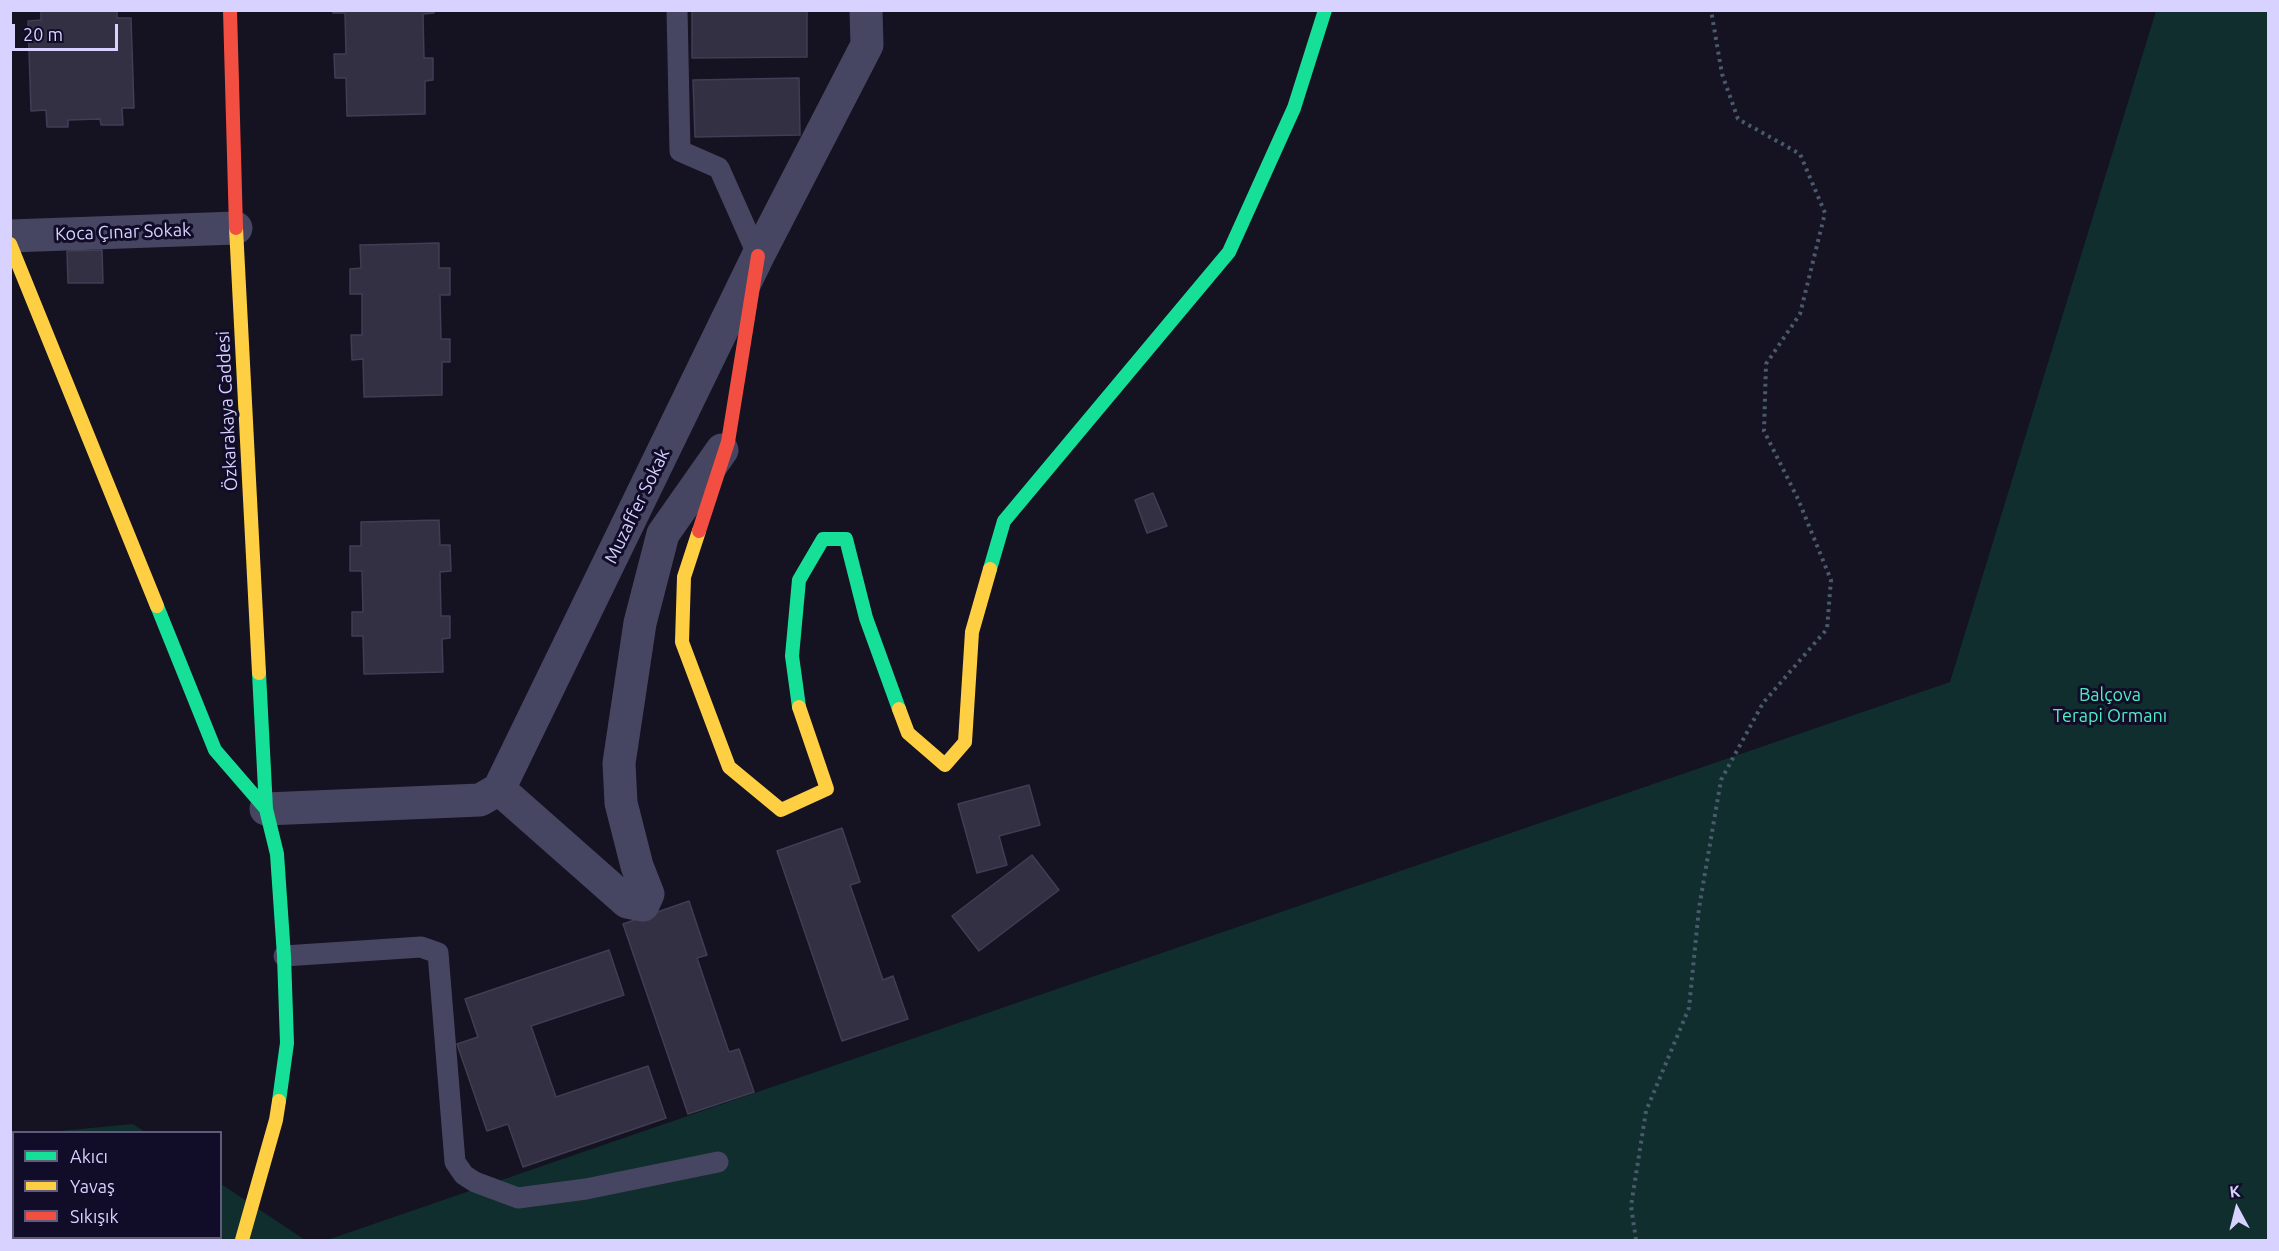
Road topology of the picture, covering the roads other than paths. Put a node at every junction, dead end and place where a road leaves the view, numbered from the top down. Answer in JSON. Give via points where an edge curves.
{"nodes":[{"id":1,"x":230,"y":10,"type":"edge"},
{"id":2,"x":677,"y":10,"type":"edge"},
{"id":3,"x":866,"y":10,"type":"edge"},
{"id":4,"x":1325,"y":10,"type":"edge"},
{"id":5,"x":236,"y":228,"type":"junction"},
{"id":6,"x":10,"y":236,"type":"edge"},
{"id":7,"x":10,"y":244,"type":"edge"},
{"id":8,"x":758,"y":256,"type":"junction"},
{"id":9,"x":728,"y":442,"type":"junction"},
{"id":10,"x":499,"y":789,"type":"junction"},
{"id":11,"x":266,"y":809,"type":"junction"},
{"id":12,"x":284,"y":956,"type":"junction"},
{"id":13,"x":718,"y":1162,"type":"dead end"},
{"id":14,"x":243,"y":1240,"type":"edge"}],
"edges":[{"from":1,"to":5,"type":"street","name":"Özkarakaya Caddesi"},
{"from":2,"to":8,"type":"lane","via":[[680,151],[718,168]]},
{"from":3,"to":8,"type":"street","name":"Muzaffer Sokak","via":[[867,45]]},
{"from":4,"to":9,"type":"street","via":[[1294,108],[1229,252],[1004,521],[972,632],[965,742],[945,765],[908,733],[866,618],[846,539],[823,539],[800,580],[792,656],[800,714],[827,789],[781,810],[729,767],[682,642],[684,576]]},
{"from":5,"to":6,"type":"street","name":"Koca Çınar Sokak"},
{"from":5,"to":11,"type":"street","name":"Özkarakaya Caddesi"},
{"from":7,"to":11,"type":"street","via":[[215,750]]},
{"from":8,"to":9,"type":"street"},
{"from":8,"to":10,"type":"street","name":"Muzaffer Sokak"},
{"from":9,"to":10,"type":"street","via":[[663,534],[640,623],[619,763],[621,803],[648,894],[643,904],[627,902]]},
{"from":10,"to":11,"type":"street","via":[[480,800]]},
{"from":11,"to":12,"type":"street","name":"Özkarakaya Caddesi","via":[[277,854]]},
{"from":12,"to":13,"type":"lane","via":[[421,947],[438,953],[455,1162],[475,1182],[518,1198],[585,1189]]},
{"from":12,"to":14,"type":"street","name":"Özkarakaya Caddesi","via":[[287,1043],[276,1120]]}]}
